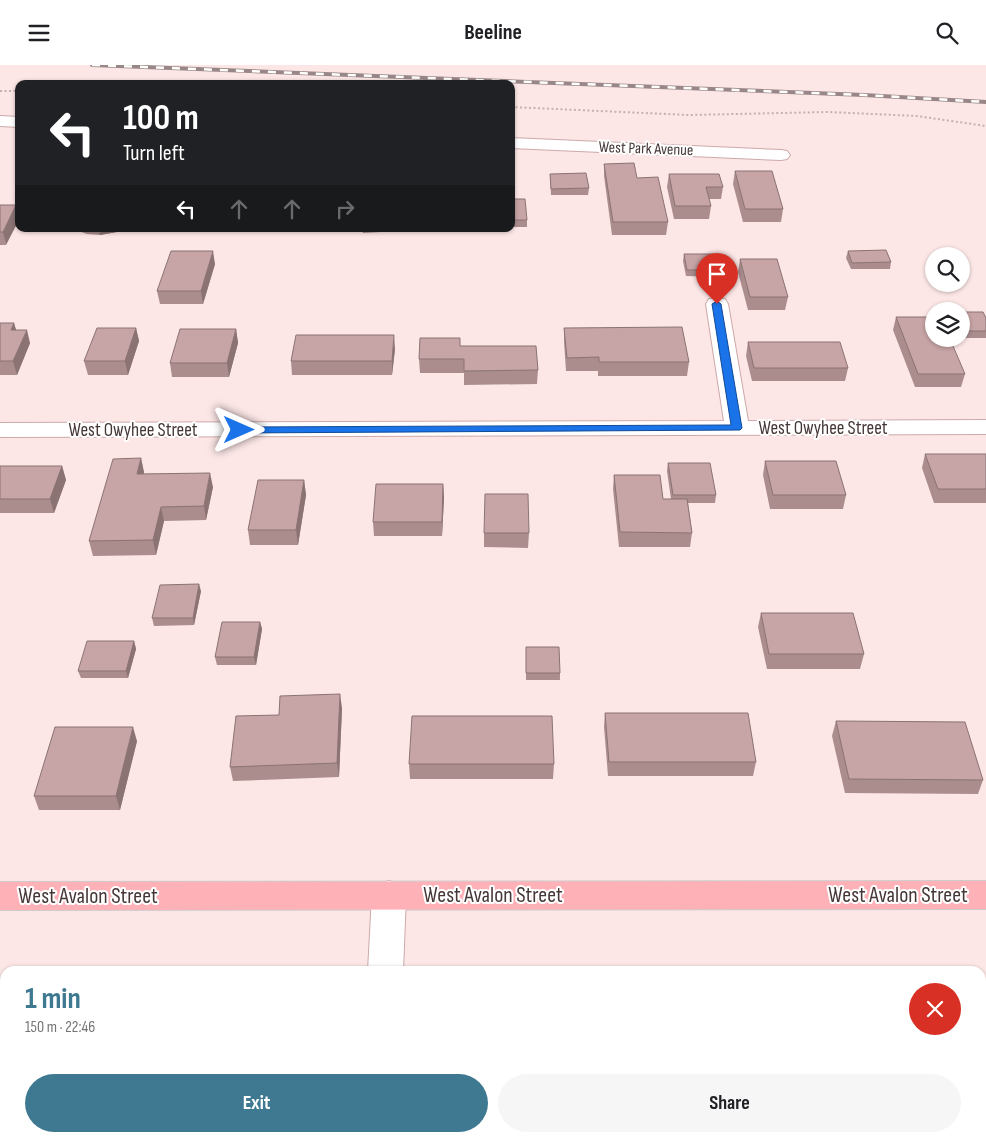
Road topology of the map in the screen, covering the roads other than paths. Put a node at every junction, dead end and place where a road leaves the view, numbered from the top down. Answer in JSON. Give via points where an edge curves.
{"nodes":[{"id":1,"x":0,"y":121,"type":"edge"},
{"id":2,"x":15,"y":122,"type":"edge"},
{"id":3,"x":515,"y":143,"type":"edge"},
{"id":4,"x":781,"y":155,"type":"dead end"},
{"id":5,"x":717,"y":304,"type":"dead end"},
{"id":6,"x":986,"y":427,"type":"edge"},
{"id":7,"x":737,"y":428,"type":"junction"},
{"id":8,"x":0,"y":431,"type":"edge"},
{"id":9,"x":389,"y":895,"type":"junction"},
{"id":10,"x":986,"y":895,"type":"edge"},
{"id":11,"x":0,"y":896,"type":"edge"},
{"id":12,"x":385,"y":966,"type":"edge"}],
"edges":[{"from":1,"to":2,"type":"street"},
{"from":3,"to":4,"type":"street","name":"West Park Avenue"},
{"from":5,"to":7,"type":"street"},
{"from":6,"to":7,"type":"street","name":"West Owyhee Street"},
{"from":7,"to":8,"type":"street","name":"West Owyhee Street"},
{"from":9,"to":10,"type":"main road","name":"West Avalon Street"},
{"from":9,"to":11,"type":"main road","name":"West Avalon Street"},
{"from":9,"to":12,"type":"street"}]}
